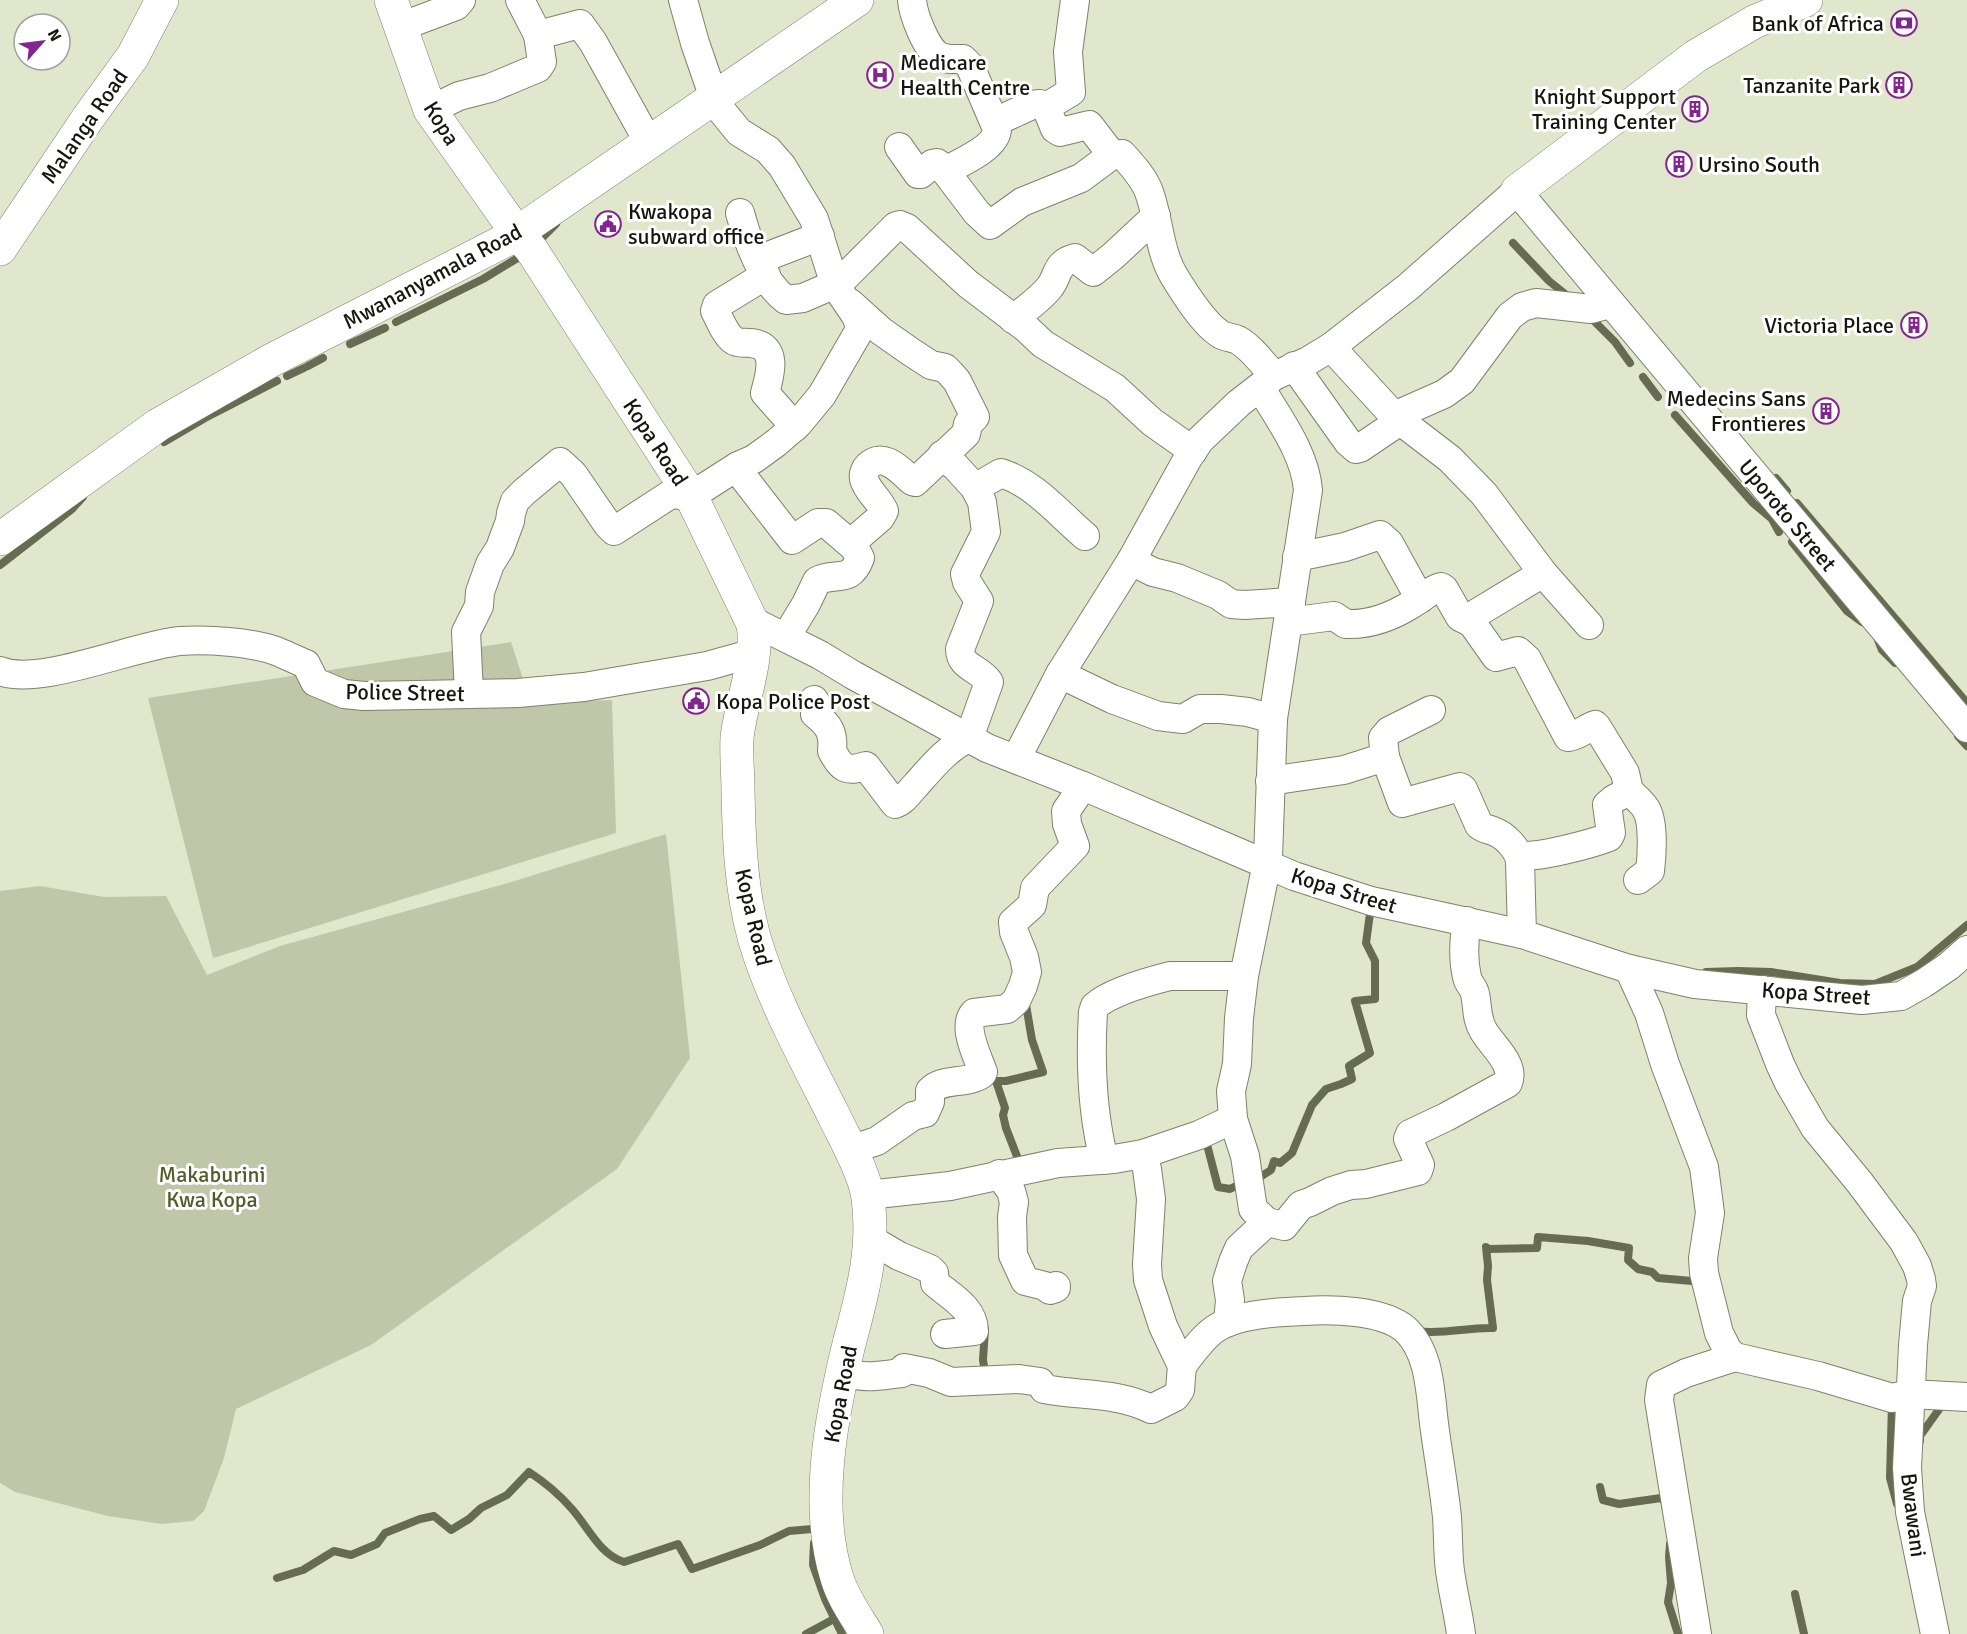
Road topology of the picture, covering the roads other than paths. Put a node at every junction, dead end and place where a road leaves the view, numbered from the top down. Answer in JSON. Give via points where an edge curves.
{"nodes":[{"id":1,"x":162,"y":0,"type":"edge"},
{"id":2,"x":461,"y":0,"type":"edge"},
{"id":3,"x":520,"y":0,"type":"edge"},
{"id":4,"x":683,"y":0,"type":"edge"},
{"id":5,"x":857,"y":0,"type":"edge"},
{"id":6,"x":912,"y":0,"type":"edge"},
{"id":7,"x":1075,"y":0,"type":"edge"},
{"id":8,"x":1806,"y":0,"type":"edge"},
{"id":9,"x":395,"y":13,"type":"edge"},
{"id":10,"x":538,"y":35,"type":"junction"},
{"id":11,"x":713,"y":98,"type":"junction"},
{"id":12,"x":1046,"y":107,"type":"junction"},
{"id":13,"x":430,"y":110,"type":"junction"},
{"id":14,"x":995,"y":122,"type":"junction"},
{"id":15,"x":649,"y":143,"type":"junction"},
{"id":16,"x":898,"y":147,"type":"dead end"},
{"id":17,"x":1112,"y":155,"type":"junction"},
{"id":18,"x":945,"y":171,"type":"junction"},
{"id":19,"x":1517,"y":191,"type":"junction"},
{"id":20,"x":740,"y":213,"type":"dead end"},
{"id":21,"x":1156,"y":216,"type":"junction"},
{"id":22,"x":517,"y":233,"type":"junction"},
{"id":23,"x":820,"y":236,"type":"junction"},
{"id":24,"x":0,"y":249,"type":"edge"},
{"id":25,"x":762,"y":268,"type":"junction"},
{"id":26,"x":840,"y":293,"type":"junction"},
{"id":27,"x":1610,"y":304,"type":"junction"},
{"id":28,"x":1013,"y":319,"type":"junction"},
{"id":29,"x":1331,"y":346,"type":"junction"},
{"id":30,"x":1276,"y":376,"type":"junction"},
{"id":31,"x":1397,"y":418,"type":"junction"},
{"id":32,"x":795,"y":427,"type":"junction"},
{"id":33,"x":1193,"y":451,"type":"junction"},
{"id":34,"x":942,"y":455,"type":"junction"},
{"id":35,"x":738,"y":466,"type":"junction"},
{"id":36,"x":975,"y":488,"type":"junction"},
{"id":37,"x":691,"y":496,"type":"junction"},
{"id":38,"x":1084,"y":536,"type":"dead end"},
{"id":39,"x":0,"y":539,"type":"edge"},
{"id":40,"x":850,"y":543,"type":"junction"},
{"id":41,"x":1296,"y":557,"type":"junction"},
{"id":42,"x":1131,"y":561,"type":"junction"},
{"id":43,"x":1543,"y":573,"type":"junction"},
{"id":44,"x":1420,"y":598,"type":"junction"},
{"id":45,"x":1290,"y":612,"type":"junction"},
{"id":46,"x":1467,"y":619,"type":"junction"},
{"id":47,"x":752,"y":621,"type":"junction"},
{"id":48,"x":1589,"y":625,"type":"dead end"},
{"id":49,"x":786,"y":637,"type":"junction"},
{"id":50,"x":754,"y":653,"type":"junction"},
{"id":51,"x":0,"y":671,"type":"edge"},
{"id":52,"x":1060,"y":674,"type":"junction"},
{"id":53,"x":469,"y":693,"type":"junction"},
{"id":54,"x":814,"y":700,"type":"dead end"},
{"id":55,"x":1431,"y":710,"type":"dead end"},
{"id":56,"x":1273,"y":719,"type":"junction"},
{"id":57,"x":1967,"y":728,"type":"edge"},
{"id":58,"x":969,"y":738,"type":"junction"},
{"id":59,"x":1385,"y":757,"type":"junction"},
{"id":60,"x":1016,"y":759,"type":"junction"},
{"id":61,"x":1270,"y":781,"type":"junction"},
{"id":62,"x":1083,"y":786,"type":"junction"},
{"id":63,"x":1629,"y":791,"type":"junction"},
{"id":64,"x":1519,"y":855,"type":"junction"},
{"id":65,"x":1267,"y":865,"type":"junction"},
{"id":66,"x":1638,"y":880,"type":"dead end"},
{"id":67,"x":1467,"y":921,"type":"junction"},
{"id":68,"x":1522,"y":934,"type":"junction"},
{"id":69,"x":1967,"y":950,"type":"edge"},
{"id":70,"x":1629,"y":969,"type":"junction"},
{"id":71,"x":1244,"y":976,"type":"junction"},
{"id":72,"x":1762,"y":990,"type":"junction"},
{"id":73,"x":1233,"y":1119,"type":"junction"},
{"id":74,"x":850,"y":1150,"type":"junction"},
{"id":75,"x":1143,"y":1154,"type":"junction"},
{"id":76,"x":1104,"y":1160,"type":"junction"},
{"id":77,"x":999,"y":1174,"type":"junction"},
{"id":78,"x":868,"y":1195,"type":"junction"},
{"id":79,"x":1267,"y":1222,"type":"junction"},
{"id":80,"x":870,"y":1239,"type":"junction"},
{"id":81,"x":1056,"y":1286,"type":"dead end"},
{"id":82,"x":1227,"y":1322,"type":"junction"},
{"id":83,"x":945,"y":1334,"type":"dead end"},
{"id":84,"x":1735,"y":1357,"type":"junction"},
{"id":85,"x":1182,"y":1366,"type":"junction"},
{"id":86,"x":842,"y":1372,"type":"junction"},
{"id":87,"x":1910,"y":1394,"type":"junction"},
{"id":88,"x":1967,"y":1397,"type":"edge"},
{"id":89,"x":867,"y":1634,"type":"edge"},
{"id":90,"x":1461,"y":1634,"type":"edge"},
{"id":91,"x":1697,"y":1634,"type":"edge"},
{"id":92,"x":1935,"y":1634,"type":"edge"}],
"edges":[{"from":1,"to":24,"type":"street","name":"Malanga Road","via":[[133,56]]},
{"from":2,"to":9,"type":"street","via":[[456,6]]},
{"from":3,"to":10,"type":"street"},
{"from":4,"to":11,"type":"street"},
{"from":5,"to":11,"type":"street","name":"Mwananyamala Road"},
{"from":6,"to":14,"type":"street","via":[[926,41],[936,55],[963,59],[969,66]]},
{"from":7,"to":12,"type":"street","via":[[1068,52],[1071,92]]},
{"from":8,"to":19,"type":"street","via":[[1754,22],[1696,56]]},
{"from":9,"to":13,"type":"street","name":"Kopa"},
{"from":10,"to":13,"type":"street","via":[[542,62],[538,68]]},
{"from":10,"to":15,"type":"street","via":[[580,24]]},
{"from":11,"to":15,"type":"street","name":"Mwananyamala Road"},
{"from":11,"to":23,"type":"street","via":[[739,132],[768,150],[782,166]]},
{"from":12,"to":14,"type":"street","via":[[1037,103]]},
{"from":12,"to":17,"type":"street","via":[[1057,133],[1089,125]]},
{"from":13,"to":22,"type":"street","name":"Kopa"},
{"from":14,"to":18,"type":"street","via":[[994,140]]},
{"from":15,"to":22,"type":"street","name":"Mwananyamala Road"},
{"from":16,"to":18,"type":"street","via":[[918,174],[937,163]]},
{"from":17,"to":18,"type":"street","via":[[1081,178],[1019,203],[990,225]]},
{"from":17,"to":21,"type":"street","via":[[1122,154],[1141,176]]},
{"from":19,"to":27,"type":"street","name":"Uporoto Street"},
{"from":19,"to":29,"type":"street","via":[[1408,286]]},
{"from":20,"to":25,"type":"street","via":[[747,239]]},
{"from":21,"to":28,"type":"street","via":[[1093,272],[1075,258],[1066,262],[1046,291]]},
{"from":21,"to":30,"type":"street","via":[[1174,275],[1199,311],[1222,336],[1237,339]]},
{"from":22,"to":37,"type":"street","name":"Kopa Road"},
{"from":22,"to":39,"type":"street","name":"Mwananyamala Road","via":[[270,361],[158,425]]},
{"from":23,"to":25,"type":"street"},
{"from":23,"to":26,"type":"street"},
{"from":25,"to":26,"type":"street","via":[[786,300]]},
{"from":25,"to":32,"type":"street","via":[[717,305],[715,311],[731,339],[761,346],[769,352],[772,374],[765,393]]},
{"from":26,"to":28,"type":"street","via":[[852,271],[900,225]]},
{"from":26,"to":32,"type":"street","via":[[856,316],[859,331],[822,394]]},
{"from":26,"to":34,"type":"street","via":[[881,331],[931,365],[945,368],[957,381],[975,417],[966,434]]},
{"from":27,"to":31,"type":"street","via":[[1591,309],[1536,303],[1522,308],[1510,316],[1462,381]]},
{"from":27,"to":57,"type":"street","name":"Uporoto Street"},
{"from":28,"to":33,"type":"street","via":[[1042,344],[1114,388]]},
{"from":29,"to":30,"type":"street"},
{"from":29,"to":31,"type":"street"},
{"from":30,"to":31,"type":"street","via":[[1356,449]]},
{"from":30,"to":33,"type":"street","via":[[1225,415]]},
{"from":30,"to":41,"type":"street","via":[[1308,490]]},
{"from":31,"to":43,"type":"street","via":[[1450,459],[1484,494]]},
{"from":32,"to":35,"type":"street","via":[[754,459]]},
{"from":33,"to":42,"type":"street"},
{"from":34,"to":36,"type":"street"},
{"from":34,"to":40,"type":"street","via":[[915,482],[885,461],[868,466],[865,481],[884,511]]},
{"from":35,"to":37,"type":"street"},
{"from":35,"to":40,"type":"street","via":[[792,540],[822,522]]},
{"from":36,"to":38,"type":"street","via":[[1001,473],[1015,477]]},
{"from":36,"to":58,"type":"street","via":[[982,502],[986,532],[966,571],[967,582],[979,601],[960,654],[963,662],[989,682]]},
{"from":37,"to":47,"type":"street","name":"Kopa Road"},
{"from":37,"to":53,"type":"street","via":[[671,494],[614,531],[560,462],[524,492],[515,501],[480,592],[479,606],[466,632]]},
{"from":40,"to":49,"type":"street","via":[[860,558],[857,566],[846,576],[817,581]]},
{"from":41,"to":44,"type":"street","via":[[1380,535],[1389,543]]},
{"from":41,"to":45,"type":"street"},
{"from":42,"to":45,"type":"street","via":[[1218,595],[1231,604]]},
{"from":42,"to":52,"type":"street"},
{"from":43,"to":46,"type":"street"},
{"from":43,"to":48,"type":"street"},
{"from":44,"to":45,"type":"street","via":[[1385,617],[1360,624],[1346,624],[1334,616]]},
{"from":44,"to":46,"type":"street","via":[[1441,587],[1460,617]]},
{"from":45,"to":56,"type":"street"},
{"from":46,"to":63,"type":"street","via":[[1496,657],[1518,651],[1527,659],[1568,737],[1597,727],[1625,773]]},
{"from":47,"to":49,"type":"street","name":"Kopa Street"},
{"from":47,"to":50,"type":"street","name":"Kopa Road"},
{"from":49,"to":58,"type":"street","name":"Kopa Street"},
{"from":50,"to":53,"type":"street","name":"Police Street","via":[[707,666],[584,687]]},
{"from":50,"to":74,"type":"street","name":"Kopa Road","via":[[737,740],[740,847],[754,937],[770,980]]},
{"from":51,"to":53,"type":"street","name":"Police Street","via":[[58,671],[146,647],[181,641],[226,642],[275,651],[306,664],[315,682],[344,694]]},
{"from":52,"to":56,"type":"street","via":[[1158,716],[1183,719],[1200,709],[1221,708]]},
{"from":52,"to":60,"type":"street"},
{"from":54,"to":58,"type":"street","via":[[815,714],[830,729],[832,751],[843,767],[849,770],[866,766],[895,804],[943,756]]},
{"from":55,"to":59,"type":"street","via":[[1389,731],[1383,738]]},
{"from":56,"to":61,"type":"street"},
{"from":58,"to":60,"type":"street","name":"Kopa Street"},
{"from":59,"to":61,"type":"street","via":[[1344,770]]},
{"from":59,"to":64,"type":"street","via":[[1402,803],[1460,787],[1479,825],[1500,834]]},
{"from":60,"to":62,"type":"street","name":"Kopa Street"},
{"from":61,"to":65,"type":"street"},
{"from":62,"to":65,"type":"street","name":"Kopa Street"},
{"from":62,"to":74,"type":"street","via":[[1066,811],[1075,846],[1035,888],[1032,905],[1013,922],[1027,972],[1016,1001],[1002,1011],[974,1013],[969,1020],[982,1074],[968,1081],[933,1087],[925,1113],[913,1116],[877,1141]]},
{"from":63,"to":64,"type":"street","via":[[1607,805],[1609,837]]},
{"from":63,"to":66,"type":"street","via":[[1647,810],[1652,844],[1650,871]]},
{"from":64,"to":68,"type":"street"},
{"from":65,"to":67,"type":"street","name":"Kopa Street","via":[[1371,902]]},
{"from":65,"to":71,"type":"street"},
{"from":67,"to":68,"type":"street","name":"Kopa Street"},
{"from":67,"to":79,"type":"street","via":[[1467,978],[1474,991],[1479,1021],[1510,1073],[1508,1083],[1410,1134],[1408,1139],[1420,1165],[1418,1170],[1332,1191],[1301,1204],[1284,1226]]},
{"from":68,"to":70,"type":"street","name":"Kopa Street"},
{"from":69,"to":72,"type":"street","name":"Kopa Street","via":[[1901,996],[1862,1000]]},
{"from":70,"to":72,"type":"street","name":"Kopa Street","via":[[1695,984]]},
{"from":70,"to":84,"type":"street","via":[[1649,1013],[1704,1167],[1710,1213],[1704,1273],[1719,1333]]},
{"from":71,"to":73,"type":"street","via":[[1237,1064],[1230,1091]]},
{"from":71,"to":76,"type":"street","via":[[1155,979],[1095,1006],[1090,1067]]},
{"from":72,"to":87,"type":"street","name":"Bwawani","via":[[1761,1015],[1789,1083],[1815,1128],[1904,1242],[1917,1266],[1922,1286]]},
{"from":73,"to":75,"type":"street"},
{"from":73,"to":79,"type":"street","via":[[1247,1165],[1253,1209]]},
{"from":74,"to":78,"type":"street","name":"Kopa Road"},
{"from":75,"to":76,"type":"street"},
{"from":75,"to":85,"type":"street","via":[[1151,1199],[1148,1280]]},
{"from":76,"to":77,"type":"street","via":[[1058,1163]]},
{"from":77,"to":78,"type":"street","via":[[950,1186]]},
{"from":77,"to":81,"type":"street","via":[[1014,1202],[1013,1255],[1021,1275],[1025,1281],[1050,1290]]},
{"from":78,"to":80,"type":"street","name":"Kopa Road"},
{"from":79,"to":82,"type":"street","via":[[1239,1248],[1233,1262],[1227,1281]]},
{"from":80,"to":83,"type":"street","via":[[930,1269],[935,1283],[962,1305],[974,1322],[974,1331]]},
{"from":80,"to":86,"type":"street","name":"Kopa Road","via":[[863,1289]]},
{"from":82,"to":85,"type":"street","via":[[1206,1337]]},
{"from":82,"to":90,"type":"street","via":[[1285,1311],[1341,1311],[1380,1317],[1403,1328],[1416,1341],[1428,1378]]},
{"from":84,"to":87,"type":"street","via":[[1892,1398]]},
{"from":84,"to":91,"type":"street","via":[[1661,1385],[1659,1400]]},
{"from":85,"to":86,"type":"street","via":[[1180,1390],[1151,1410],[1112,1396],[1044,1389],[1040,1382],[1025,1379],[951,1382],[904,1368],[902,1373],[873,1378]]},
{"from":86,"to":89,"type":"street","name":"Kopa Road","via":[[827,1469],[825,1520],[837,1579]]},
{"from":87,"to":88,"type":"street"},
{"from":87,"to":92,"type":"street","name":"Bwawani","via":[[1910,1512]]}]}
